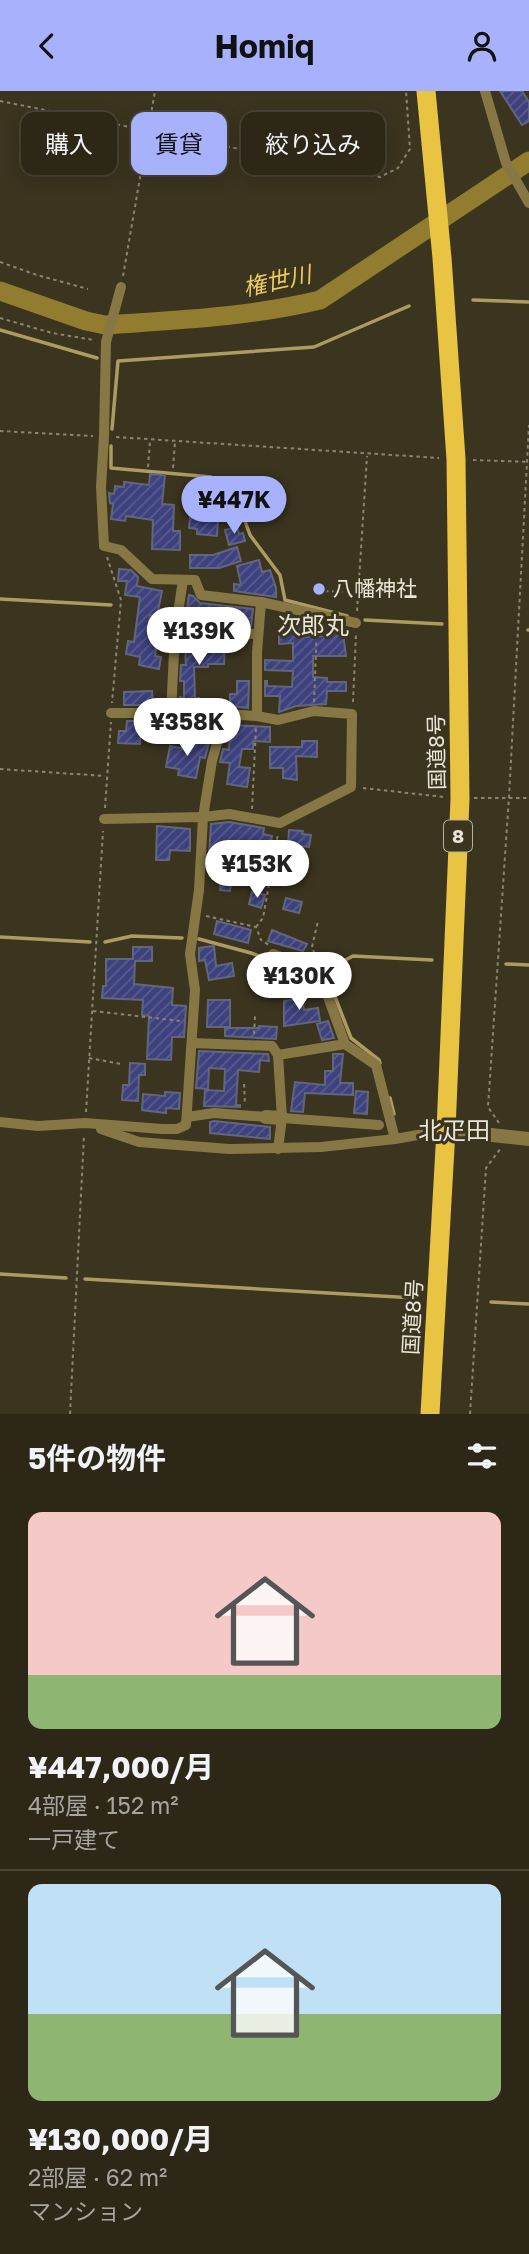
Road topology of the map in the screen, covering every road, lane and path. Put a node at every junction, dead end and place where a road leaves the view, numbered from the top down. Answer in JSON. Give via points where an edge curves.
{"nodes":[{"id":1,"x":155,"y":91,"type":"edge"},
{"id":2,"x":406,"y":91,"type":"edge"},
{"id":3,"x":426,"y":91,"type":"edge"},
{"id":4,"x":485,"y":91,"type":"edge"},
{"id":5,"x":0,"y":101,"type":"edge"},
{"id":6,"x":152,"y":112,"type":"edge"},
{"id":7,"x":131,"y":126,"type":"edge"},
{"id":8,"x":227,"y":146,"type":"edge"},
{"id":9,"x":141,"y":175,"type":"edge"},
{"id":10,"x":528,"y":202,"type":"edge"},
{"id":11,"x":0,"y":262,"type":"edge"},
{"id":12,"x":121,"y":287,"type":"joint"},
{"id":13,"x":88,"y":289,"type":"dead end"},
{"id":14,"x":0,"y":318,"type":"edge"},
{"id":15,"x":106,"y":342,"type":"junction"},
{"id":16,"x":529,"y":425,"type":"edge"},
{"id":17,"x":0,"y":431,"type":"edge"},
{"id":18,"x":104,"y":436,"type":"junction"},
{"id":19,"x":150,"y":440,"type":"junction"},
{"id":20,"x":175,"y":441,"type":"junction"},
{"id":21,"x":528,"y":462,"type":"edge"},
{"id":22,"x":148,"y":467,"type":"dead end"},
{"id":23,"x":173,"y":468,"type":"dead end"},
{"id":24,"x":104,"y":546,"type":"junction"},
{"id":25,"x":183,"y":580,"type":"junction"},
{"id":26,"x":318,"y":591,"type":"dead end"},
{"id":27,"x":332,"y":591,"type":"junction"},
{"id":28,"x":351,"y":592,"type":"dead end"},
{"id":29,"x":332,"y":596,"type":"dead end"},
{"id":30,"x":261,"y":602,"type":"junction"},
{"id":31,"x":317,"y":615,"type":"junction"},
{"id":32,"x":356,"y":623,"type":"junction"},
{"id":33,"x":175,"y":633,"type":"junction"},
{"id":34,"x":258,"y":634,"type":"junction"},
{"id":35,"x":314,"y":711,"type":"junction"},
{"id":36,"x":111,"y":713,"type":"junction"},
{"id":37,"x":171,"y":713,"type":"junction"},
{"id":38,"x":225,"y":714,"type":"junction"},
{"id":39,"x":352,"y":715,"type":"junction"},
{"id":40,"x":257,"y":716,"type":"junction"},
{"id":41,"x":0,"y":769,"type":"edge"},
{"id":42,"x":106,"y":776,"type":"junction"},
{"id":43,"x":351,"y":787,"type":"junction"},
{"id":44,"x":509,"y":797,"type":"junction"},
{"id":45,"x":529,"y":798,"type":"edge"},
{"id":46,"x":460,"y":799,"type":"junction"},
{"id":47,"x":203,"y":817,"type":"junction"},
{"id":48,"x":252,"y":818,"type":"junction"},
{"id":49,"x":104,"y":819,"type":"junction"},
{"id":50,"x":280,"y":823,"type":"junction"},
{"id":51,"x":194,"y":914,"type":"junction"},
{"id":52,"x":318,"y":921,"type":"dead end"},
{"id":53,"x":256,"y":927,"type":"junction"},
{"id":54,"x":273,"y":954,"type":"joint"},
{"id":55,"x":320,"y":966,"type":"dead end"},
{"id":56,"x":92,"y":1011,"type":"junction"},
{"id":57,"x":255,"y":1016,"type":"dead end"},
{"id":58,"x":193,"y":1023,"type":"junction"},
{"id":59,"x":192,"y":1043,"type":"junction"},
{"id":60,"x":345,"y":1044,"type":"junction"},
{"id":61,"x":254,"y":1045,"type":"junction"},
{"id":62,"x":278,"y":1055,"type":"junction"},
{"id":63,"x":88,"y":1058,"type":"junction"},
{"id":64,"x":121,"y":1063,"type":"dead end"},
{"id":65,"x":244,"y":1084,"type":"dead end"},
{"id":66,"x":245,"y":1113,"type":"dead end"},
{"id":67,"x":274,"y":1118,"type":"junction"},
{"id":68,"x":187,"y":1121,"type":"junction"},
{"id":69,"x":0,"y":1122,"type":"edge"},
{"id":70,"x":85,"y":1123,"type":"junction"},
{"id":71,"x":379,"y":1125,"type":"dead end"},
{"id":72,"x":446,"y":1130,"type":"junction"},
{"id":73,"x":509,"y":1138,"type":"junction"},
{"id":74,"x":395,"y":1139,"type":"junction"},
{"id":75,"x":529,"y":1139,"type":"edge"},
{"id":76,"x":184,"y":1147,"type":"junction"},
{"id":77,"x":278,"y":1149,"type":"junction"},
{"id":78,"x":70,"y":1414,"type":"edge"},
{"id":79,"x":430,"y":1414,"type":"edge"},
{"id":80,"x":470,"y":1414,"type":"edge"}],
"edges":[{"from":1,"to":6,"type":"path"},
{"from":2,"to":8,"type":"path","via":[[410,149],[398,167],[380,177]]},
{"from":3,"to":46,"type":"highway","name":"国道8号","number":"8","via":[[456,459]]},
{"from":4,"to":10,"type":"street","via":[[506,163]]},
{"from":5,"to":7,"type":"path"},
{"from":9,"to":12,"type":"path"},
{"from":11,"to":13,"type":"path"},
{"from":12,"to":15,"type":"street"},
{"from":14,"to":15,"type":"path"},
{"from":15,"to":18,"type":"street"},
{"from":16,"to":21,"type":"path"},
{"from":17,"to":18,"type":"path"},
{"from":18,"to":19,"type":"path"},
{"from":18,"to":24,"type":"street"},
{"from":19,"to":20,"type":"path"},
{"from":19,"to":22,"type":"path"},
{"from":20,"to":23,"type":"path"},
{"from":20,"to":32,"type":"path","via":[[367,455]]},
{"from":21,"to":44,"type":"path"},
{"from":24,"to":25,"type":"street","via":[[121,550],[152,579]]},
{"from":24,"to":36,"type":"path","via":[[121,600]]},
{"from":25,"to":30,"type":"street","via":[[195,580],[201,595]]},
{"from":25,"to":33,"type":"street"},
{"from":26,"to":27,"type":"path"},
{"from":27,"to":28,"type":"path"},
{"from":27,"to":29,"type":"path"},
{"from":30,"to":31,"type":"street"},
{"from":30,"to":34,"type":"street"},
{"from":31,"to":32,"type":"street"},
{"from":31,"to":35,"type":"path"},
{"from":32,"to":39,"type":"path"},
{"from":33,"to":34,"type":"street"},
{"from":33,"to":37,"type":"street"},
{"from":34,"to":40,"type":"street"},
{"from":35,"to":39,"type":"street"},
{"from":35,"to":40,"type":"street","via":[[278,720]]},
{"from":36,"to":37,"type":"street"},
{"from":36,"to":42,"type":"path"},
{"from":37,"to":38,"type":"street"},
{"from":38,"to":40,"type":"street"},
{"from":38,"to":47,"type":"street"},
{"from":39,"to":43,"type":"street"},
{"from":40,"to":48,"type":"path"},
{"from":41,"to":42,"type":"path"},
{"from":42,"to":49,"type":"path"},
{"from":43,"to":46,"type":"path"},
{"from":43,"to":50,"type":"street"},
{"from":44,"to":45,"type":"path"},
{"from":44,"to":46,"type":"path"},
{"from":44,"to":73,"type":"path","via":[[488,1107]]},
{"from":46,"to":72,"type":"highway","name":"国道8号","number":"8"},
{"from":47,"to":48,"type":"street","via":[[229,814]]},
{"from":47,"to":49,"type":"street"},
{"from":47,"to":51,"type":"street","via":[[200,890]]},
{"from":48,"to":50,"type":"street"},
{"from":49,"to":56,"type":"path"},
{"from":50,"to":53,"type":"path","via":[[263,918]]},
{"from":51,"to":53,"type":"path"},
{"from":51,"to":58,"type":"street","via":[[190,954]]},
{"from":52,"to":55,"type":"path","via":[[312,947]]},
{"from":53,"to":54,"type":"path"},
{"from":54,"to":60,"type":"street","via":[[319,972]]},
{"from":56,"to":58,"type":"path"},
{"from":56,"to":63,"type":"path"},
{"from":57,"to":61,"type":"path"},
{"from":58,"to":59,"type":"street"},
{"from":59,"to":61,"type":"street"},
{"from":59,"to":68,"type":"street"},
{"from":60,"to":62,"type":"street"},
{"from":60,"to":74,"type":"street","via":[[376,1065]]},
{"from":61,"to":62,"type":"street","via":[[272,1046]]},
{"from":62,"to":67,"type":"street"},
{"from":63,"to":64,"type":"path"},
{"from":63,"to":70,"type":"path"},
{"from":65,"to":66,"type":"path"},
{"from":67,"to":68,"type":"street","via":[[215,1113]]},
{"from":67,"to":71,"type":"street"},
{"from":67,"to":77,"type":"street"},
{"from":68,"to":70,"type":"street","via":[[177,1129]]},
{"from":68,"to":76,"type":"street"},
{"from":69,"to":70,"type":"street","via":[[38,1126]]},
{"from":70,"to":76,"type":"street","via":[[139,1142]]},
{"from":70,"to":78,"type":"path"},
{"from":72,"to":73,"type":"street"},
{"from":72,"to":74,"type":"street"},
{"from":72,"to":79,"type":"highway","name":"国道8号","number":"8"},
{"from":73,"to":75,"type":"street"},
{"from":73,"to":80,"type":"path","via":[[486,1168]]},
{"from":74,"to":77,"type":"street"},
{"from":76,"to":77,"type":"street"}]}
